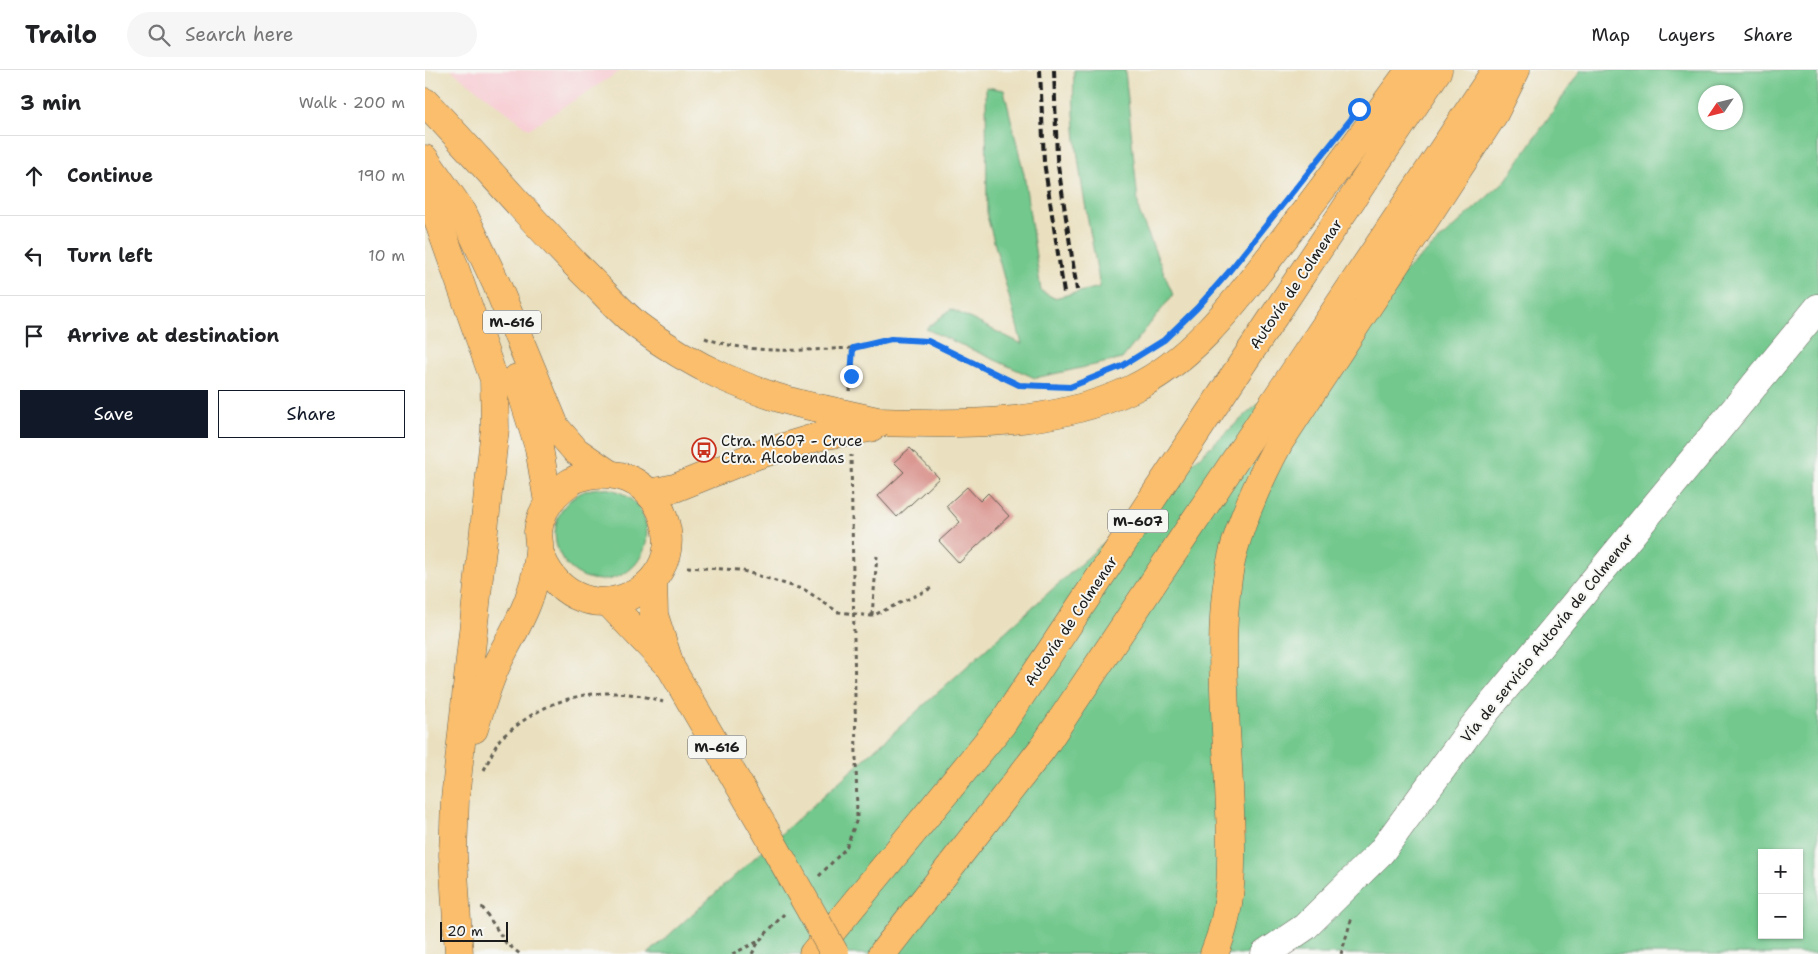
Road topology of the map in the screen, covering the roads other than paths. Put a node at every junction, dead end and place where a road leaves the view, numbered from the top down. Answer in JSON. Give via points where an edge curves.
{"nodes":[{"id":1,"x":1410,"y":70,"type":"edge"},
{"id":2,"x":1438,"y":70,"type":"edge"},
{"id":3,"x":1496,"y":70,"type":"edge"},
{"id":4,"x":1516,"y":70,"type":"edge"},
{"id":5,"x":425,"y":102,"type":"edge"},
{"id":6,"x":425,"y":159,"type":"edge"},
{"id":7,"x":426,"y":190,"type":"edge"},
{"id":8,"x":1818,"y":308,"type":"edge"},
{"id":9,"x":881,"y":422,"type":"junction"},
{"id":10,"x":608,"y":473,"type":"junction"},
{"id":11,"x":649,"y":493,"type":"junction"},
{"id":12,"x":549,"y":502,"type":"junction"},
{"id":13,"x":539,"y":551,"type":"junction"},
{"id":14,"x":657,"y":572,"type":"junction"},
{"id":15,"x":608,"y":602,"type":"junction"},
{"id":16,"x":671,"y":668,"type":"junction"},
{"id":17,"x":455,"y":799,"type":"junction"},
{"id":18,"x":459,"y":954,"type":"edge"},
{"id":19,"x":813,"y":954,"type":"edge"},
{"id":20,"x":835,"y":954,"type":"edge"},
{"id":21,"x":882,"y":954,"type":"edge"},
{"id":22,"x":1214,"y":954,"type":"edge"},
{"id":23,"x":1265,"y":954,"type":"edge"}],
"edges":[{"from":1,"to":9,"type":"highway","via":[[1217,322],[1155,376],[1108,398],[1038,416],[953,425]]},
{"from":2,"to":19,"type":"highway","name":"Autovía de Colmenar","number":"M-607","via":[[1002,724]]},
{"from":3,"to":21,"type":"highway","number":"M-607","via":[[1042,749]]},
{"from":4,"to":22,"type":"highway","via":[[1494,114],[1280,441],[1244,516],[1228,581],[1225,617],[1232,870],[1229,907]]},
{"from":5,"to":9,"type":"highway","bridge":true,"via":[[556,246],[637,325],[708,371],[784,402]]},
{"from":6,"to":10,"type":"highway","number":"M-616","via":[[463,213],[556,428],[576,451]]},
{"from":7,"to":12,"type":"highway","number":"M-616","via":[[455,235],[521,390],[539,448]]},
{"from":7,"to":17,"type":"highway","via":[[493,379],[495,428]]},
{"from":8,"to":23,"type":"street","name":"Vía de servicio Autovía de Colmenar","via":[[1469,732],[1381,852],[1305,927]]},
{"from":9,"to":11,"type":"highway","bridge":true,"via":[[869,428],[821,436],[757,455],[675,488]]},
{"from":10,"to":11,"type":"highway","number":"M-616","via":[[628,478]]},
{"from":10,"to":12,"type":"highway","number":"M-616","via":[[575,479]]},
{"from":11,"to":14,"type":"highway","number":"M-616","via":[[660,508],[667,533],[666,552]]},
{"from":12,"to":13,"type":"highway","number":"M-616","via":[[538,532]]},
{"from":13,"to":15,"type":"highway","number":"M-616","via":[[550,576],[567,592],[585,600]]},
{"from":13,"to":17,"type":"highway","via":[[531,593],[483,700]]},
{"from":14,"to":15,"type":"highway","number":"M-616","via":[[642,590]]},
{"from":14,"to":16,"type":"highway","number":"M-616","via":[[654,615]]},
{"from":15,"to":16,"type":"highway","number":"M-616"},
{"from":16,"to":20,"type":"highway","number":"M-616","bridge":true},
{"from":17,"to":18,"type":"highway","via":[[453,855]]}]}
